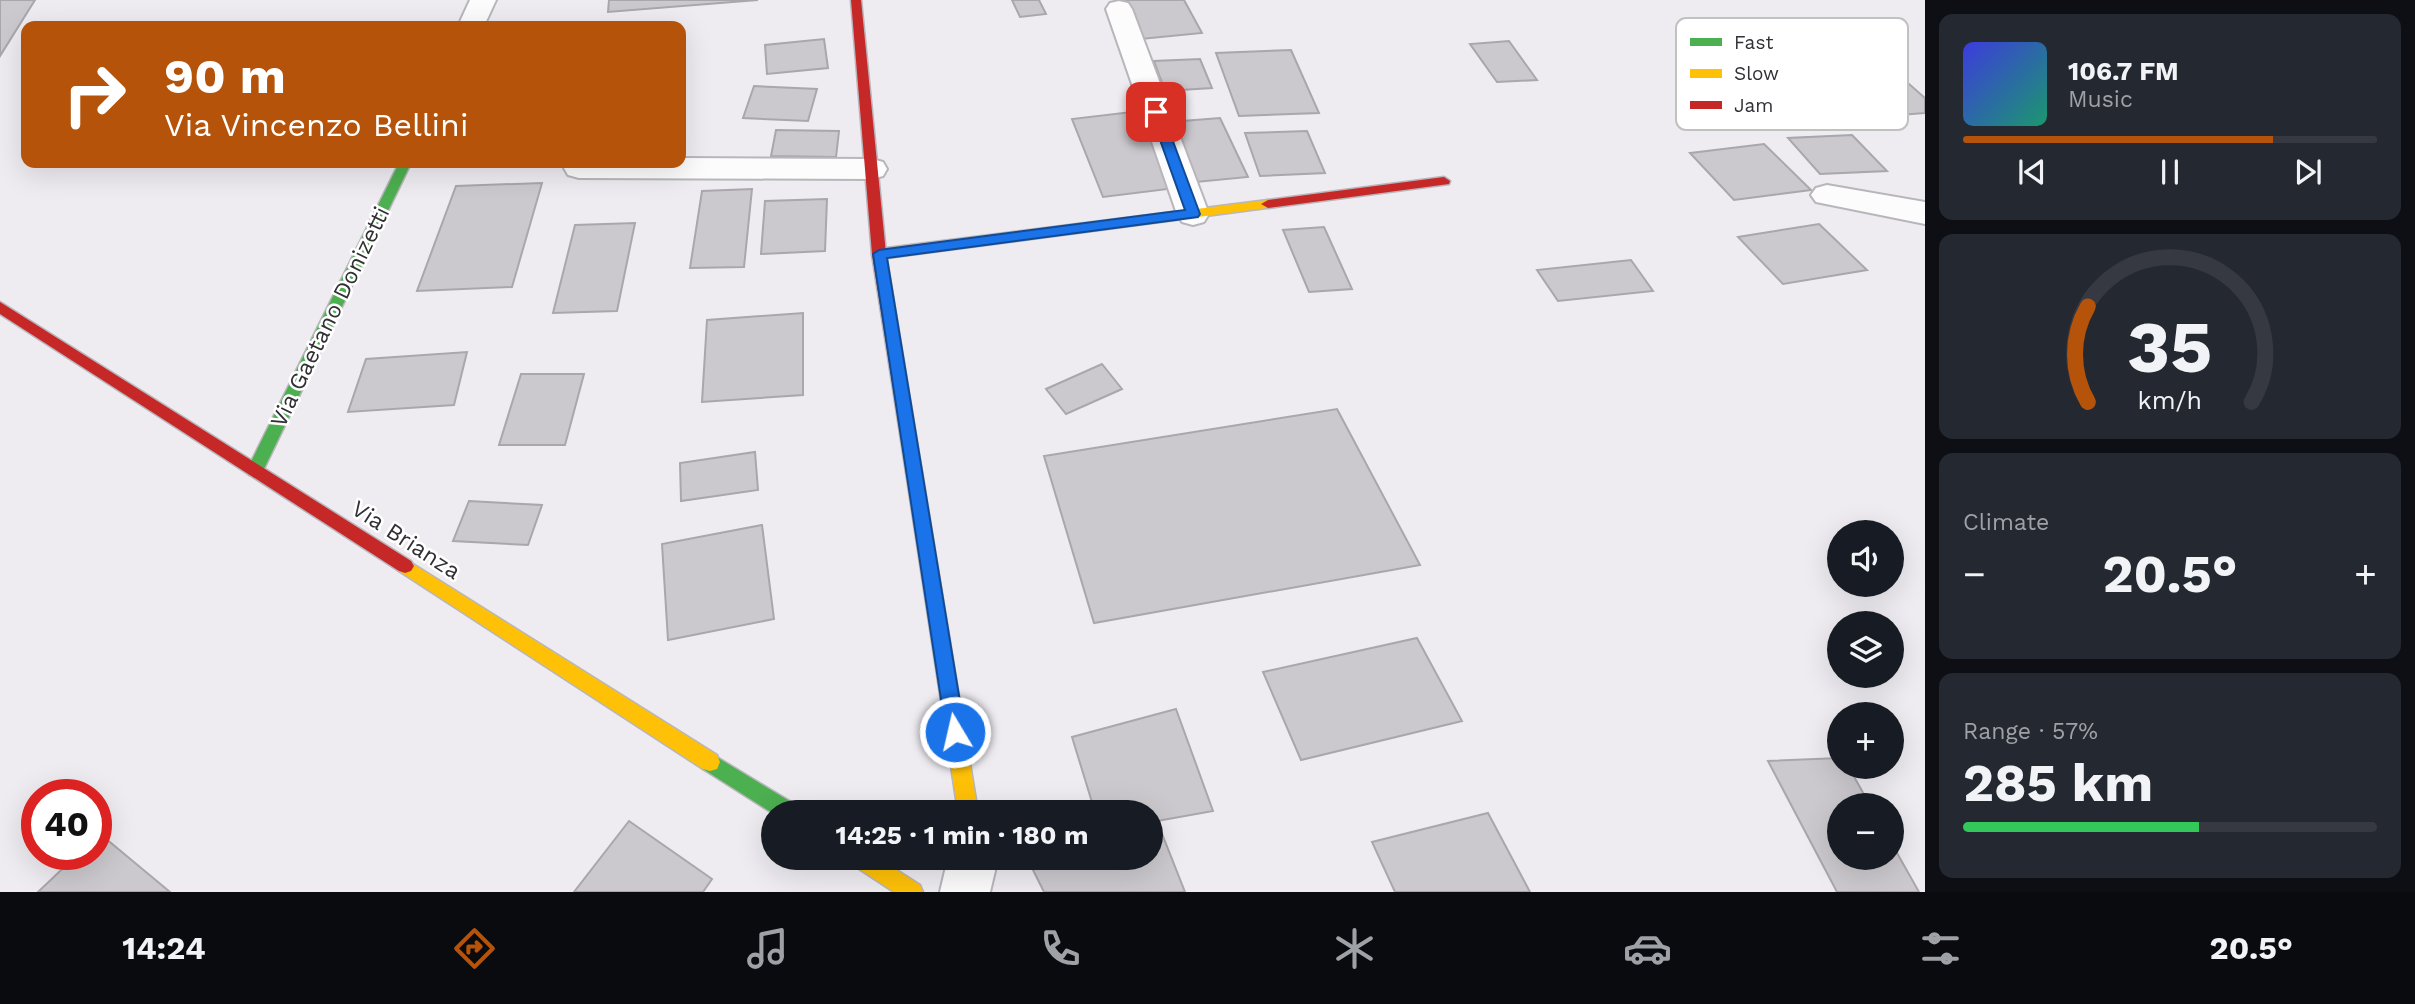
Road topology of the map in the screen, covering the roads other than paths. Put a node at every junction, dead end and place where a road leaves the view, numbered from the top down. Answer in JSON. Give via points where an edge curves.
{"nodes":[{"id":1,"x":483,"y":0,"type":"edge"},
{"id":2,"x":856,"y":0,"type":"edge"},
{"id":3,"x":1119,"y":9,"type":"dead end"},
{"id":4,"x":473,"y":21,"type":"edge"},
{"id":5,"x":403,"y":168,"type":"edge"},
{"id":6,"x":579,"y":168,"type":"dead end"},
{"id":7,"x":872,"y":169,"type":"junction"},
{"id":8,"x":1444,"y":181,"type":"dead end"},
{"id":9,"x":1827,"y":195,"type":"dead end"},
{"id":10,"x":1925,"y":213,"type":"edge"},
{"id":11,"x":1193,"y":214,"type":"junction"},
{"id":12,"x":879,"y":254,"type":"junction"},
{"id":13,"x":0,"y":307,"type":"edge"},
{"id":14,"x":255,"y":470,"type":"junction"},
{"id":15,"x":770,"y":800,"type":"edge"},
{"id":16,"x":966,"y":800,"type":"edge"},
{"id":17,"x":878,"y":870,"type":"edge"},
{"id":18,"x":970,"y":870,"type":"edge"},
{"id":19,"x":909,"y":891,"type":"edge"},
{"id":20,"x":965,"y":892,"type":"edge"}],
"edges":[{"from":1,"to":4,"type":"street"},
{"from":2,"to":7,"type":"street"},
{"from":3,"to":11,"type":"street"},
{"from":5,"to":14,"type":"street","name":"Via Gaetano Donizetti"},
{"from":6,"to":7,"type":"street"},
{"from":7,"to":12,"type":"street"},
{"from":8,"to":11,"type":"street"},
{"from":9,"to":10,"type":"street"},
{"from":11,"to":12,"type":"street"},
{"from":12,"to":16,"type":"street"},
{"from":13,"to":14,"type":"street","name":"Via Brianza"},
{"from":14,"to":15,"type":"street","name":"Via Brianza"},
{"from":17,"to":19,"type":"street"},
{"from":18,"to":20,"type":"street"}]}
